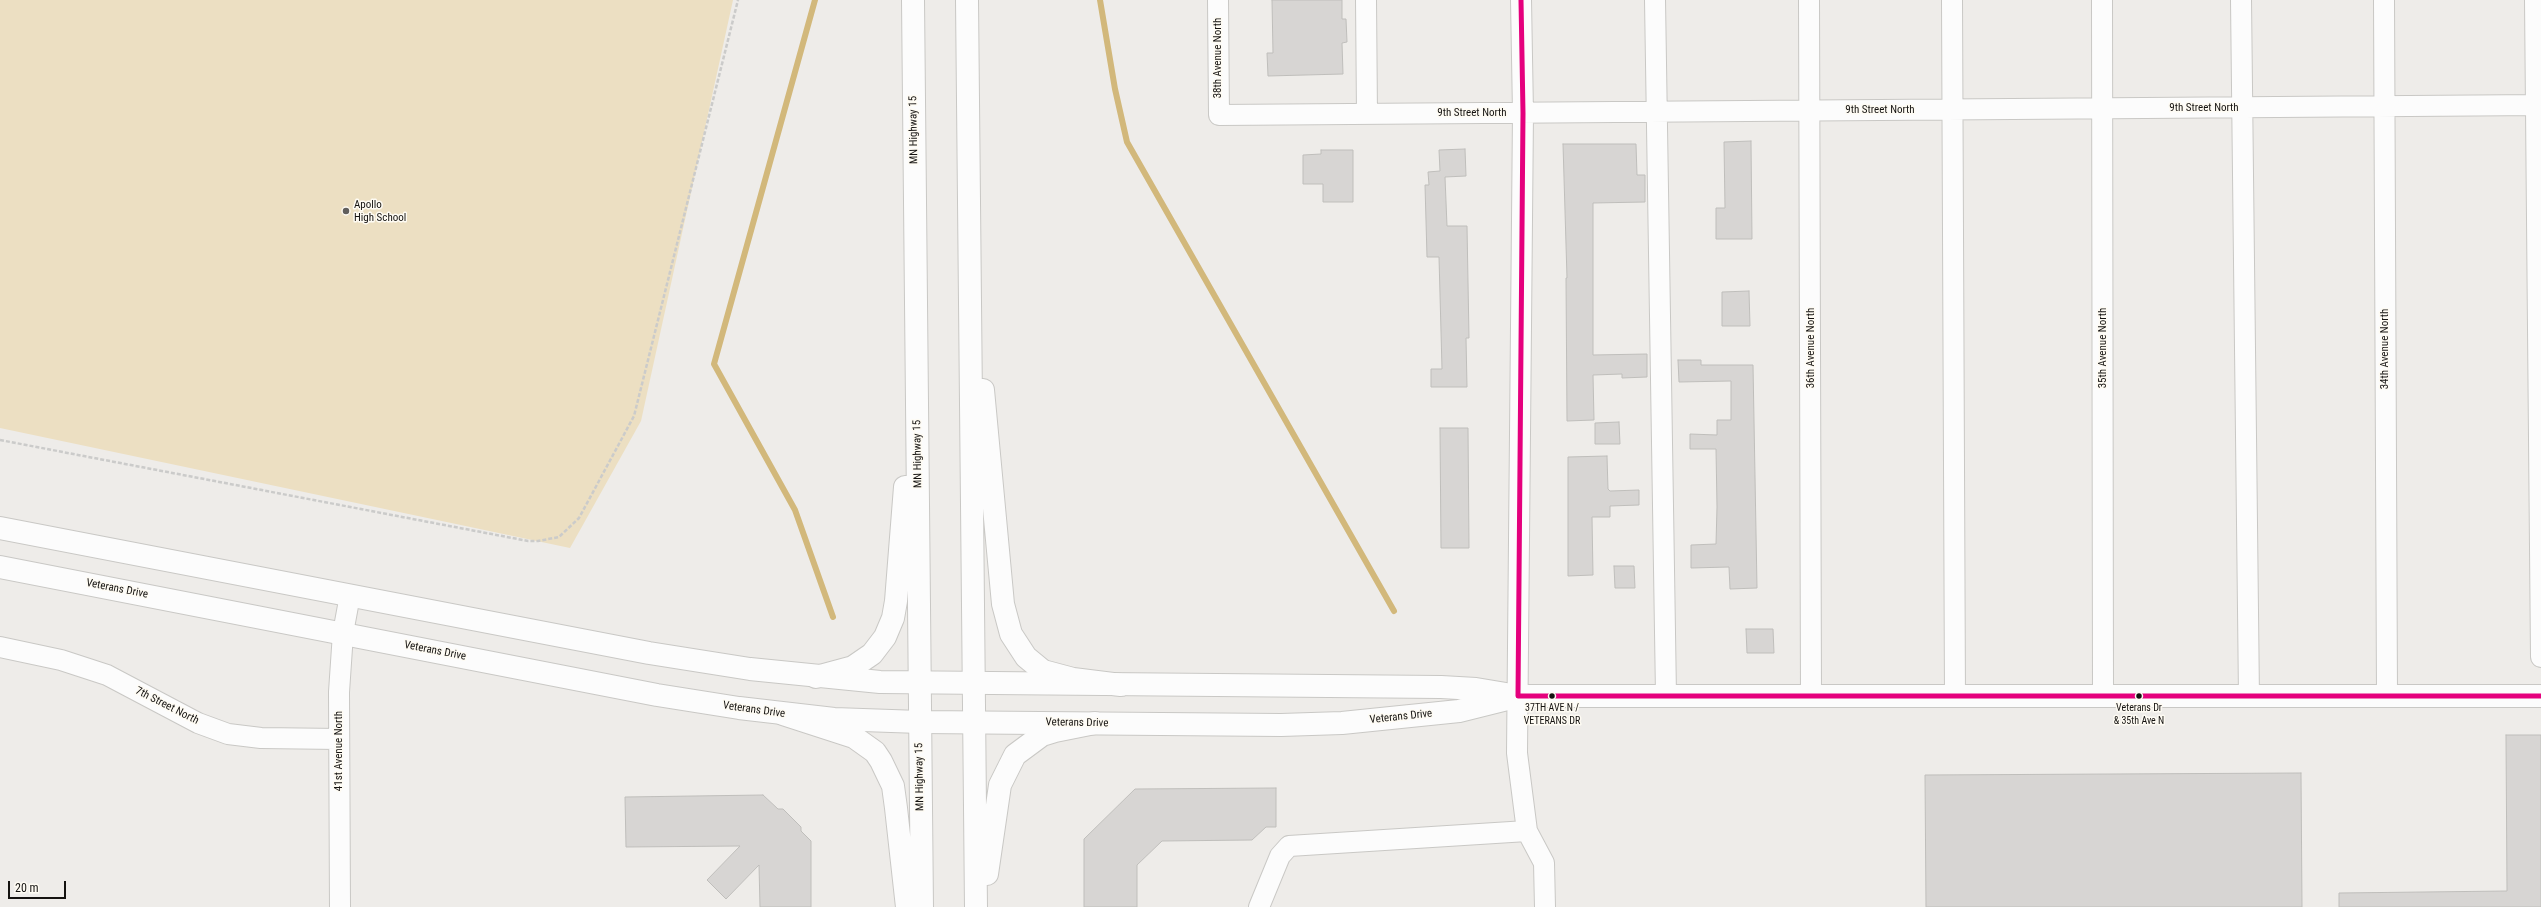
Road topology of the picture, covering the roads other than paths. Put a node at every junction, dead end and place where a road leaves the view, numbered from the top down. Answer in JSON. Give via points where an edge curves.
{"nodes":[{"id":1,"x":913,"y":0,"type":"edge"},
{"id":2,"x":967,"y":0,"type":"edge"},
{"id":3,"x":1218,"y":0,"type":"edge"},
{"id":4,"x":1366,"y":0,"type":"edge"},
{"id":5,"x":1521,"y":0,"type":"edge"},
{"id":6,"x":1655,"y":0,"type":"edge"},
{"id":7,"x":1809,"y":0,"type":"edge"},
{"id":8,"x":1952,"y":0,"type":"edge"},
{"id":9,"x":2102,"y":0,"type":"edge"},
{"id":10,"x":2241,"y":0,"type":"edge"},
{"id":11,"x":2384,"y":0,"type":"edge"},
{"id":12,"x":2535,"y":0,"type":"edge"},
{"id":13,"x":2538,"y":105,"type":"edge"},
{"id":14,"x":2384,"y":106,"type":"junction"},
{"id":15,"x":2242,"y":107,"type":"junction"},
{"id":16,"x":2103,"y":108,"type":"junction"},
{"id":17,"x":1953,"y":109,"type":"junction"},
{"id":18,"x":1810,"y":111,"type":"junction"},
{"id":19,"x":1655,"y":112,"type":"junction"},
{"id":20,"x":1524,"y":113,"type":"junction"},
{"id":21,"x":1367,"y":114,"type":"junction"},
{"id":22,"x":1219,"y":115,"type":"joint"},
{"id":23,"x":970,"y":264,"type":"junction"},
{"id":24,"x":916,"y":320,"type":"junction"},
{"id":25,"x":0,"y":528,"type":"edge"},
{"id":26,"x":0,"y":567,"type":"edge"},
{"id":27,"x":350,"y":595,"type":"junction"},
{"id":28,"x":343,"y":633,"type":"junction"},
{"id":29,"x":0,"y":647,"type":"edge"},
{"id":30,"x":2541,"y":657,"type":"edge"},
{"id":31,"x":816,"y":677,"type":"junction"},
{"id":32,"x":920,"y":684,"type":"junction"},
{"id":33,"x":974,"y":684,"type":"junction"},
{"id":34,"x":1121,"y":685,"type":"junction"},
{"id":35,"x":1666,"y":695,"type":"junction"},
{"id":36,"x":1518,"y":696,"type":"junction"},
{"id":37,"x":1811,"y":696,"type":"junction"},
{"id":38,"x":2541,"y":696,"type":"edge"},
{"id":39,"x":1955,"y":697,"type":"junction"},
{"id":40,"x":2103,"y":697,"type":"junction"},
{"id":41,"x":2250,"y":697,"type":"junction"},
{"id":42,"x":2387,"y":697,"type":"junction"},
{"id":43,"x":783,"y":714,"type":"junction"},
{"id":44,"x":920,"y":722,"type":"junction"},
{"id":45,"x":974,"y":722,"type":"junction"},
{"id":46,"x":1095,"y":723,"type":"junction"},
{"id":47,"x":339,"y":739,"type":"junction"},
{"id":48,"x":1527,"y":831,"type":"junction"},
{"id":49,"x":340,"y":907,"type":"edge"},
{"id":50,"x":907,"y":907,"type":"edge"},
{"id":51,"x":922,"y":907,"type":"edge"},
{"id":52,"x":976,"y":907,"type":"edge"},
{"id":53,"x":983,"y":907,"type":"edge"},
{"id":54,"x":1259,"y":907,"type":"edge"},
{"id":55,"x":1545,"y":907,"type":"edge"}],
"edges":[{"from":1,"to":24,"type":"main road","name":"MN Highway 15"},
{"from":2,"to":23,"type":"main road"},
{"from":3,"to":22,"type":"street","name":"38th Avenue North"},
{"from":4,"to":21,"type":"street"},
{"from":5,"to":20,"type":"street"},
{"from":6,"to":19,"type":"street"},
{"from":7,"to":18,"type":"street","name":"36th Avenue North"},
{"from":8,"to":17,"type":"street"},
{"from":9,"to":16,"type":"street","name":"35th Avenue North"},
{"from":10,"to":15,"type":"street"},
{"from":11,"to":14,"type":"street","name":"34th Avenue North"},
{"from":12,"to":13,"type":"street"},
{"from":13,"to":14,"type":"street","name":"9th Street North"},
{"from":13,"to":30,"type":"street"},
{"from":14,"to":15,"type":"street","name":"9th Street North"},
{"from":14,"to":42,"type":"street","name":"34th Avenue North"},
{"from":15,"to":16,"type":"street","name":"9th Street North"},
{"from":15,"to":41,"type":"street"},
{"from":16,"to":17,"type":"street","name":"9th Street North"},
{"from":16,"to":40,"type":"street","name":"35th Avenue North"},
{"from":17,"to":18,"type":"street","name":"9th Street North"},
{"from":17,"to":39,"type":"street"},
{"from":18,"to":19,"type":"street","name":"9th Street North"},
{"from":18,"to":37,"type":"street","name":"36th Avenue North"},
{"from":19,"to":20,"type":"street","name":"9th Street North"},
{"from":19,"to":35,"type":"street"},
{"from":20,"to":21,"type":"street","name":"9th Street North"},
{"from":20,"to":36,"type":"street"},
{"from":21,"to":22,"type":"street","name":"9th Street North"},
{"from":23,"to":33,"type":"main road"},
{"from":23,"to":34,"type":"main road","via":[[1004,604],[1011,634],[1026,657],[1043,671],[1073,679]]},
{"from":24,"to":31,"type":"main road","via":[[893,618],[885,637],[872,654],[843,672]]},
{"from":24,"to":32,"type":"main road","name":"MN Highway 15"},
{"from":25,"to":27,"type":"main road","name":"Veterans Drive"},
{"from":26,"to":28,"type":"main road","name":"Veterans Drive"},
{"from":27,"to":28,"type":"street","name":"41st Avenue North"},
{"from":27,"to":31,"type":"main road","name":"Veterans Drive","via":[[664,655],[750,670]]},
{"from":28,"to":43,"type":"main road","name":"Veterans Drive","via":[[657,695]]},
{"from":28,"to":47,"type":"street","name":"41st Avenue North"},
{"from":29,"to":47,"type":"street","name":"7th Street North","via":[[77,664],[107,675],[198,723],[228,734],[260,738]]},
{"from":31,"to":32,"type":"main road","name":"Veterans Drive"},
{"from":32,"to":33,"type":"main road","name":"Veterans Drive"},
{"from":32,"to":44,"type":"main road","name":"MN Highway 15"},
{"from":33,"to":34,"type":"main road","name":"Veterans Drive"},
{"from":33,"to":45,"type":"main road"},
{"from":34,"to":36,"type":"main road","name":"Veterans Drive","via":[[1441,686]]},
{"from":35,"to":36,"type":"main road","name":"Veterans Drive"},
{"from":35,"to":37,"type":"main road","name":"Veterans Drive"},
{"from":36,"to":46,"type":"main road","name":"Veterans Drive","via":[[1459,711],[1342,723]]},
{"from":36,"to":48,"type":"street","via":[[1516,753]]},
{"from":37,"to":39,"type":"main road","name":"Veterans Drive"},
{"from":38,"to":42,"type":"main road","name":"Veterans Drive"},
{"from":39,"to":40,"type":"main road","name":"Veterans Drive"},
{"from":40,"to":41,"type":"main road","name":"Veterans Drive"},
{"from":41,"to":42,"type":"main road","name":"Veterans Drive"},
{"from":43,"to":44,"type":"main road","name":"Veterans Drive"},
{"from":43,"to":50,"type":"main road","via":[[854,738],[875,752],[881,761],[888,772],[895,800]]},
{"from":44,"to":45,"type":"main road","name":"Veterans Drive"},
{"from":44,"to":51,"type":"main road","name":"MN Highway 15"},
{"from":45,"to":46,"type":"main road","name":"Veterans Drive"},
{"from":45,"to":52,"type":"main road"},
{"from":46,"to":53,"type":"main road","via":[[1042,736],[1015,755],[1006,769],[995,805]]},
{"from":47,"to":49,"type":"street","name":"41st Avenue North"},
{"from":48,"to":54,"type":"street","via":[[1289,846],[1280,856]]},
{"from":48,"to":55,"type":"street","via":[[1544,863]]}]}
